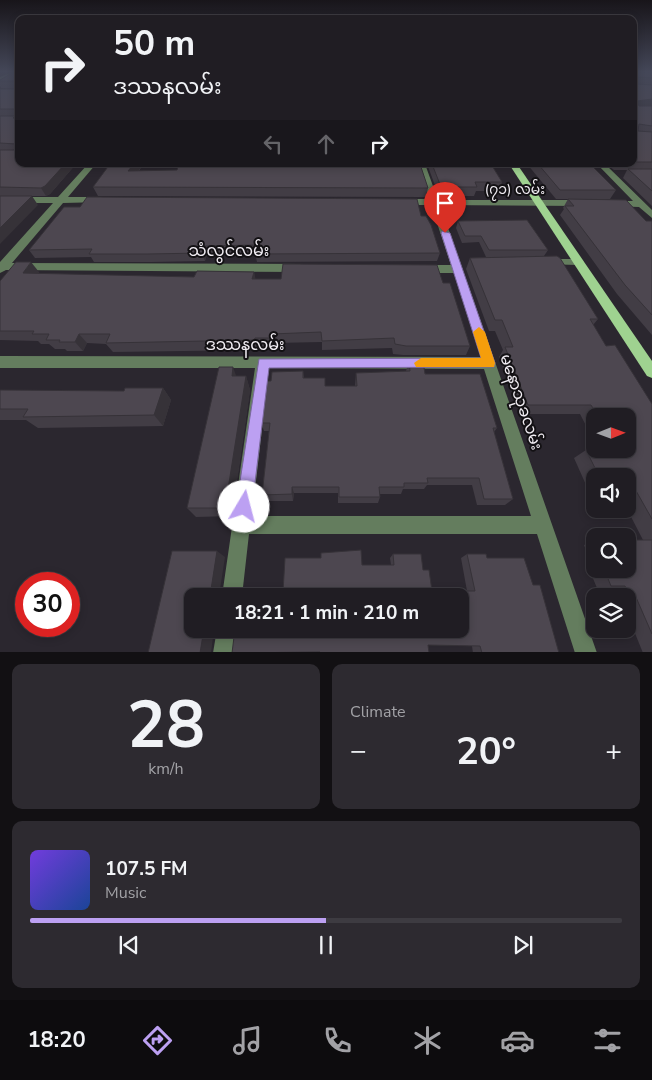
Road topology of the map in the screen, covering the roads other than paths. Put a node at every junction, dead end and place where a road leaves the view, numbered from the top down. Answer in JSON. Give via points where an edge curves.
{"nodes":[{"id":1,"x":89,"y":167,"type":"edge"},
{"id":2,"x":422,"y":167,"type":"edge"},
{"id":3,"x":515,"y":167,"type":"edge"},
{"id":4,"x":604,"y":167,"type":"edge"},
{"id":5,"x":611,"y":174,"type":"junction"},
{"id":6,"x":628,"y":174,"type":"edge"},
{"id":7,"x":0,"y":200,"type":"edge"},
{"id":8,"x":60,"y":200,"type":"junction"},
{"id":9,"x":109,"y":200,"type":"edge"},
{"id":10,"x":395,"y":202,"type":"edge"},
{"id":11,"x":434,"y":202,"type":"junction"},
{"id":12,"x":539,"y":203,"type":"junction"},
{"id":13,"x":640,"y":204,"type":"junction"},
{"id":14,"x":652,"y":215,"type":"edge"},
{"id":15,"x":531,"y":262,"type":"edge"},
{"id":16,"x":578,"y":262,"type":"junction"},
{"id":17,"x":460,"y":265,"type":"junction"},
{"id":18,"x":1,"y":267,"type":"edge"},
{"id":19,"x":310,"y":268,"type":"edge"},
{"id":20,"x":409,"y":268,"type":"edge"},
{"id":21,"x":0,"y":362,"type":"edge"},
{"id":22,"x":263,"y":363,"type":"junction"},
{"id":23,"x":489,"y":363,"type":"junction"},
{"id":24,"x":652,"y":372,"type":"edge"},
{"id":25,"x":242,"y":525,"type":"junction"},
{"id":26,"x":544,"y":525,"type":"junction"},
{"id":27,"x":233,"y":588,"type":"edge"},
{"id":28,"x":226,"y":638,"type":"edge"},
{"id":29,"x":224,"y":652,"type":"edge"},
{"id":30,"x":586,"y":652,"type":"edge"}],
"edges":[{"from":1,"to":8,"type":"street"},
{"from":2,"to":11,"type":"street","name":"မနောသုခလမ်း"},
{"from":3,"to":12,"type":"main road"},
{"from":4,"to":5,"type":"street"},
{"from":5,"to":6,"type":"street"},
{"from":5,"to":13,"type":"street"},
{"from":7,"to":8,"type":"street"},
{"from":8,"to":9,"type":"street"},
{"from":8,"to":18,"type":"street"},
{"from":10,"to":11,"type":"street","name":"(၇၁) လမ်း"},
{"from":11,"to":12,"type":"street","name":"(၇၁) လမ်း"},
{"from":11,"to":17,"type":"street","name":"မနောသုခလမ်း"},
{"from":12,"to":13,"type":"street","name":"(၇၁) လမ်း"},
{"from":12,"to":16,"type":"main road"},
{"from":13,"to":14,"type":"street"},
{"from":15,"to":16,"type":"street"},
{"from":16,"to":24,"type":"main road"},
{"from":17,"to":20,"type":"street"},
{"from":17,"to":23,"type":"street","name":"မနောသုခလမ်း"},
{"from":18,"to":19,"type":"street","name":"သံလွင်လမ်း"},
{"from":21,"to":22,"type":"street","name":"ဒဿနလမ်း"},
{"from":22,"to":23,"type":"street","name":"ဒဿနလမ်း"},
{"from":22,"to":25,"type":"street"},
{"from":23,"to":26,"type":"street","name":"မနောသုခလမ်း"},
{"from":25,"to":26,"type":"street"},
{"from":25,"to":27,"type":"street"},
{"from":26,"to":30,"type":"street","name":"မနောသုခလမ်း"},
{"from":28,"to":29,"type":"street"}]}
